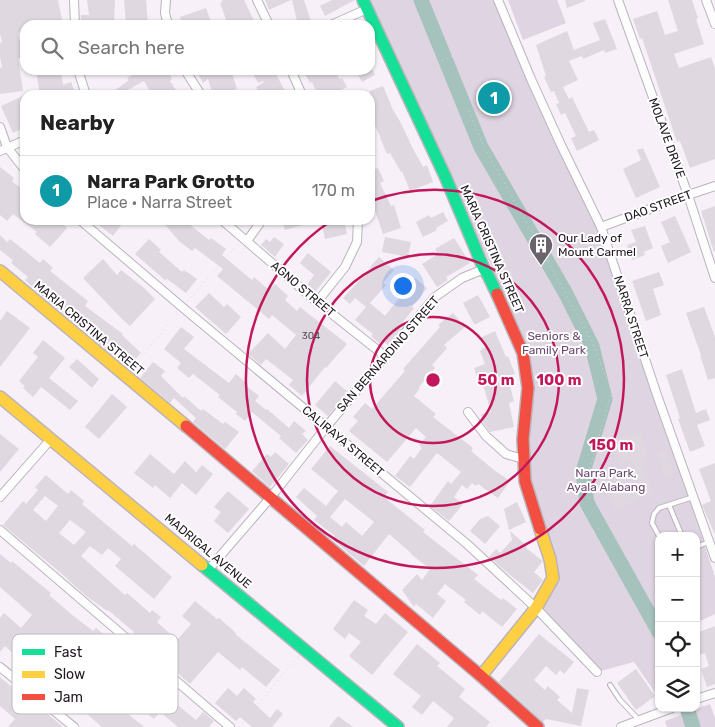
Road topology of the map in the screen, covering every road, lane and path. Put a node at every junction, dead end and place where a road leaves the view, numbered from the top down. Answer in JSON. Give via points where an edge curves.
{"nodes":[{"id":1,"x":74,"y":0,"type":"edge"},
{"id":2,"x":166,"y":0,"type":"edge"},
{"id":3,"x":257,"y":0,"type":"edge"},
{"id":4,"x":465,"y":0,"type":"edge"},
{"id":5,"x":498,"y":0,"type":"edge"},
{"id":6,"x":618,"y":0,"type":"edge"},
{"id":7,"x":706,"y":0,"type":"edge"},
{"id":8,"x":365,"y":4,"type":"edge"},
{"id":9,"x":75,"y":20,"type":"edge"},
{"id":10,"x":167,"y":20,"type":"edge"},
{"id":11,"x":267,"y":20,"type":"edge"},
{"id":12,"x":339,"y":20,"type":"edge"},
{"id":13,"x":372,"y":20,"type":"edge"},
{"id":14,"x":715,"y":24,"type":"edge"},
{"id":15,"x":375,"y":26,"type":"edge"},
{"id":16,"x":510,"y":30,"type":"junction"},
{"id":17,"x":458,"y":37,"type":"dead end"},
{"id":18,"x":483,"y":39,"type":"dead end"},
{"id":19,"x":464,"y":51,"type":"junction"},
{"id":20,"x":80,"y":75,"type":"edge"},
{"id":21,"x":189,"y":75,"type":"edge"},
{"id":22,"x":293,"y":75,"type":"edge"},
{"id":23,"x":400,"y":80,"type":"junction"},
{"id":24,"x":532,"y":80,"type":"junction"},
{"id":25,"x":84,"y":90,"type":"edge"},
{"id":26,"x":198,"y":90,"type":"edge"},
{"id":27,"x":300,"y":90,"type":"edge"},
{"id":28,"x":500,"y":95,"type":"junction"},
{"id":29,"x":469,"y":111,"type":"dead end"},
{"id":30,"x":0,"y":127,"type":"edge"},
{"id":31,"x":20,"y":142,"type":"edge"},
{"id":32,"x":4,"y":149,"type":"edge"},
{"id":33,"x":20,"y":165,"type":"edge"},
{"id":34,"x":715,"y":186,"type":"edge"},
{"id":35,"x":688,"y":195,"type":"junction"},
{"id":36,"x":86,"y":225,"type":"edge"},
{"id":37,"x":228,"y":225,"type":"edge"},
{"id":38,"x":258,"y":225,"type":"edge"},
{"id":39,"x":358,"y":225,"type":"edge"},
{"id":40,"x":601,"y":227,"type":"junction"},
{"id":41,"x":246,"y":241,"type":"junction"},
{"id":42,"x":566,"y":244,"type":"junction"},
{"id":43,"x":531,"y":259,"type":"junction"},
{"id":44,"x":0,"y":271,"type":"edge"},
{"id":45,"x":486,"y":272,"type":"junction"},
{"id":46,"x":715,"y":278,"type":"edge"},
{"id":47,"x":317,"y":302,"type":"junction"},
{"id":48,"x":559,"y":351,"type":"junction"},
{"id":49,"x":385,"y":356,"type":"junction"},
{"id":50,"x":525,"y":364,"type":"junction"},
{"id":51,"x":564,"y":368,"type":"junction"},
{"id":52,"x":528,"y":388,"type":"junction"},
{"id":53,"x":654,"y":396,"type":"junction"},
{"id":54,"x":0,"y":397,"type":"edge"},
{"id":55,"x":468,"y":412,"type":"dead end"},
{"id":56,"x":327,"y":426,"type":"junction"},
{"id":57,"x":51,"y":439,"type":"junction"},
{"id":58,"x":523,"y":460,"type":"junction"},
{"id":59,"x":0,"y":497,"type":"edge"},
{"id":60,"x":271,"y":497,"type":"junction"},
{"id":61,"x":689,"y":498,"type":"junction"},
{"id":62,"x":668,"y":505,"type":"junction"},
{"id":63,"x":619,"y":513,"type":"dead end"},
{"id":64,"x":606,"y":522,"type":"junction"},
{"id":65,"x":0,"y":530,"type":"edge"},
{"id":66,"x":657,"y":532,"type":"edge"},
{"id":67,"x":680,"y":532,"type":"edge"},
{"id":68,"x":695,"y":532,"type":"edge"},
{"id":69,"x":709,"y":542,"type":"junction"},
{"id":70,"x":700,"y":545,"type":"edge"},
{"id":71,"x":700,"y":550,"type":"edge"},
{"id":72,"x":715,"y":558,"type":"edge"},
{"id":73,"x":705,"y":561,"type":"junction"},
{"id":74,"x":700,"y":563,"type":"edge"},
{"id":75,"x":632,"y":567,"type":"dead end"},
{"id":76,"x":210,"y":569,"type":"junction"},
{"id":77,"x":715,"y":592,"type":"edge"},
{"id":78,"x":536,"y":608,"type":"junction"},
{"id":79,"x":121,"y":634,"type":"edge"},
{"id":80,"x":305,"y":649,"type":"junction"},
{"id":81,"x":0,"y":667,"type":"edge"},
{"id":82,"x":597,"y":672,"type":"dead end"},
{"id":83,"x":481,"y":676,"type":"junction"},
{"id":84,"x":12,"y":677,"type":"edge"},
{"id":85,"x":178,"y":682,"type":"edge"},
{"id":86,"x":610,"y":685,"type":"dead end"},
{"id":87,"x":655,"y":685,"type":"edge"},
{"id":88,"x":715,"y":693,"type":"edge"},
{"id":89,"x":700,"y":697,"type":"edge"},
{"id":90,"x":700,"y":703,"type":"edge"},
{"id":91,"x":661,"y":712,"type":"edge"},
{"id":92,"x":58,"y":714,"type":"edge"},
{"id":93,"x":639,"y":720,"type":"junction"},
{"id":94,"x":74,"y":727,"type":"edge"},
{"id":95,"x":230,"y":727,"type":"edge"},
{"id":96,"x":239,"y":727,"type":"edge"},
{"id":97,"x":398,"y":727,"type":"edge"},
{"id":98,"x":538,"y":727,"type":"edge"},
{"id":99,"x":621,"y":727,"type":"edge"},
{"id":100,"x":709,"y":727,"type":"edge"}],
"edges":[{"from":1,"to":9,"type":"street"},
{"from":2,"to":10,"type":"street"},
{"from":3,"to":11,"type":"street"},
{"from":4,"to":18,"type":"path"},
{"from":5,"to":16,"type":"street","name":"NARRA STREET"},
{"from":6,"to":35,"type":"street","name":"MOLAVE DRIVE"},
{"from":7,"to":14,"type":"street"},
{"from":8,"to":12,"type":"street"},
{"from":8,"to":13,"type":"street","name":"MARIA CRISTINA STREET"},
{"from":15,"to":23,"type":"street","name":"MARIA CRISTINA STREET"},
{"from":16,"to":19,"type":"path"},
{"from":16,"to":24,"type":"street","name":"NARRA STREET"},
{"from":17,"to":19,"type":"path"},
{"from":19,"to":23,"type":"path"},
{"from":20,"to":25,"type":"street"},
{"from":21,"to":26,"type":"street"},
{"from":22,"to":27,"type":"street"},
{"from":23,"to":45,"type":"street","name":"MARIA CRISTINA STREET"},
{"from":24,"to":28,"type":"path"},
{"from":24,"to":40,"type":"street","name":"NARRA STREET"},
{"from":28,"to":28,"type":"path","via":[[508,110],[494,116],[482,90],[495,83]]},
{"from":29,"to":64,"type":"path","via":[[484,147],[593,344],[612,392],[590,467],[593,497]]},
{"from":30,"to":32,"type":"street"},
{"from":31,"to":32,"type":"street"},
{"from":32,"to":33,"type":"street"},
{"from":34,"to":35,"type":"street","name":"DAO STREET"},
{"from":35,"to":40,"type":"street","name":"DAO STREET"},
{"from":35,"to":46,"type":"street","name":"MOLAVE DRIVE"},
{"from":36,"to":56,"type":"street","name":"CALIRAYA STREET"},
{"from":37,"to":41,"type":"street","name":"AGNO STREET"},
{"from":38,"to":41,"type":"street"},
{"from":39,"to":47,"type":"street","via":[[357,242],[346,267]]},
{"from":40,"to":42,"type":"path"},
{"from":40,"to":53,"type":"street","name":"NARRA STREET"},
{"from":41,"to":47,"type":"street","name":"AGNO STREET"},
{"from":42,"to":43,"type":"path","bridge":true},
{"from":42,"to":53,"type":"path","via":[[599,294],[618,332],[640,401]]},
{"from":43,"to":45,"type":"path"},
{"from":43,"to":48,"type":"path","via":[[542,281]]},
{"from":44,"to":60,"type":"street","name":"MARIA CRISTINA STREET"},
{"from":45,"to":49,"type":"street","name":"SAN BERNARDINO STREET","via":[[462,278],[435,297]]},
{"from":45,"to":50,"type":"street","name":"MARIA CRISTINA STREET"},
{"from":47,"to":49,"type":"street","name":"AGNO STREET"},
{"from":48,"to":50,"type":"path"},
{"from":48,"to":51,"type":"path"},
{"from":48,"to":51,"type":"path","via":[[577,343],[584,358]]},
{"from":49,"to":56,"type":"street","name":"SAN BERNARDINO STREET"},
{"from":50,"to":52,"type":"street","name":"MARIA CRISTINA STREET"},
{"from":51,"to":52,"type":"path"},
{"from":52,"to":58,"type":"street","name":"MARIA CRISTINA STREET"},
{"from":53,"to":61,"type":"street","name":"NARRA STREET"},
{"from":53,"to":61,"type":"path","via":[[640,422],[660,472],[677,478]]},
{"from":54,"to":57,"type":"street","name":"MADRIGAL AVENUE"},
{"from":55,"to":58,"type":"street","via":[[486,436],[506,454]]},
{"from":56,"to":60,"type":"street","name":"SAN BERNARDINO STREET"},
{"from":56,"to":78,"type":"street","name":"CALIRAYA STREET","via":[[467,544]]},
{"from":57,"to":59,"type":"street"},
{"from":57,"to":76,"type":"street","name":"MADRIGAL AVENUE"},
{"from":58,"to":78,"type":"street","name":"MARIA CRISTINA STREET","via":[[525,481],[550,559],[552,578]]},
{"from":60,"to":76,"type":"street","name":"SAN BERNARDINO STREET"},
{"from":60,"to":83,"type":"street","name":"MARIA CRISTINA STREET"},
{"from":61,"to":62,"type":"lane"},
{"from":61,"to":68,"type":"path"},
{"from":61,"to":69,"type":"street","name":"NARRA STREET"},
{"from":62,"to":66,"type":"lane","via":[[654,514],[652,523]]},
{"from":62,"to":67,"type":"lane"},
{"from":63,"to":64,"type":"path"},
{"from":64,"to":75,"type":"path"},
{"from":64,"to":87,"type":"path","via":[[594,532],[591,542],[585,610],[613,634]]},
{"from":65,"to":79,"type":"street"},
{"from":69,"to":70,"type":"lane"},
{"from":69,"to":72,"type":"street","name":"NARRA STREET"},
{"from":71,"to":73,"type":"path"},
{"from":72,"to":73,"type":"path"},
{"from":73,"to":74,"type":"path"},
{"from":73,"to":77,"type":"path"},
{"from":76,"to":80,"type":"street","name":"MADRIGAL AVENUE"},
{"from":78,"to":82,"type":"street","name":"CALIRAYA STREET"},
{"from":78,"to":83,"type":"street","name":"MARIA CRISTINA STREET"},
{"from":80,"to":96,"type":"path"},
{"from":80,"to":97,"type":"street","name":"MADRIGAL AVENUE"},
{"from":81,"to":84,"type":"street"},
{"from":83,"to":98,"type":"street","name":"MARIA CRISTINA STREET"},
{"from":85,"to":95,"type":"street"},
{"from":86,"to":93,"type":"lane"},
{"from":88,"to":89,"type":"street"},
{"from":90,"to":100,"type":"path"},
{"from":91,"to":93,"type":"street"},
{"from":92,"to":94,"type":"street"},
{"from":93,"to":99,"type":"street"}]}
